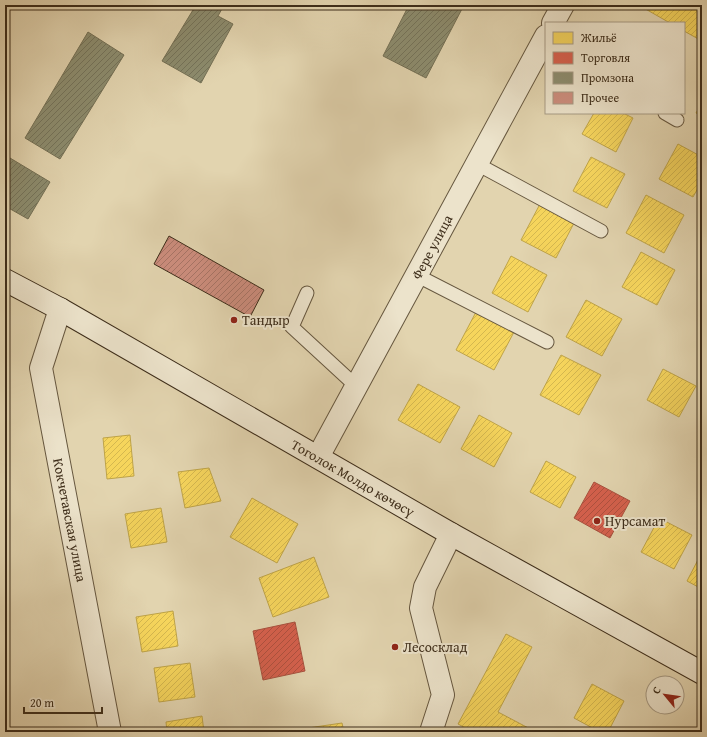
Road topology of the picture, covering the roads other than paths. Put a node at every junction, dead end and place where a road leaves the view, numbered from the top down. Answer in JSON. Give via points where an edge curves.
{"nodes":[{"id":1,"x":563,"y":5,"type":"edge"},
{"id":2,"x":554,"y":22,"type":"edge"},
{"id":3,"x":545,"y":42,"type":"edge"},
{"id":4,"x":667,"y":114,"type":"edge"},
{"id":5,"x":677,"y":120,"type":"dead end"},
{"id":6,"x":477,"y":164,"type":"junction"},
{"id":7,"x":601,"y":231,"type":"dead end"},
{"id":8,"x":416,"y":275,"type":"junction"},
{"id":9,"x":5,"y":280,"type":"edge"},
{"id":10,"x":307,"y":293,"type":"dead end"},
{"id":11,"x":60,"y":309,"type":"junction"},
{"id":12,"x":547,"y":342,"type":"dead end"},
{"id":13,"x":356,"y":386,"type":"junction"},
{"id":14,"x":318,"y":457,"type":"junction"},
{"id":15,"x":451,"y":534,"type":"junction"},
{"id":16,"x":702,"y":673,"type":"edge"},
{"id":17,"x":110,"y":732,"type":"edge"},
{"id":18,"x":431,"y":732,"type":"edge"}],
"edges":[{"from":1,"to":2,"type":"street"},
{"from":3,"to":6,"type":"street","name":"Фере улица"},
{"from":4,"to":5,"type":"lane"},
{"from":6,"to":7,"type":"lane"},
{"from":6,"to":8,"type":"street","name":"Фере улица"},
{"from":8,"to":12,"type":"lane"},
{"from":8,"to":13,"type":"street","name":"Фере улица"},
{"from":9,"to":11,"type":"street","name":"Тоголок Молдо көчөсү"},
{"from":10,"to":13,"type":"lane","via":[[292,327]]},
{"from":11,"to":14,"type":"street","name":"Тоголок Молдо көчөсү"},
{"from":11,"to":17,"type":"street","name":"Кокчетавская улица","via":[[41,368]]},
{"from":13,"to":14,"type":"street","name":"Фере улица"},
{"from":14,"to":15,"type":"street","name":"Тоголок Молдо көчөсү"},
{"from":15,"to":16,"type":"street","name":"Тоголок Молдо көчөсү"},
{"from":15,"to":18,"type":"street","via":[[424,587],[421,608],[443,695]]}]}
